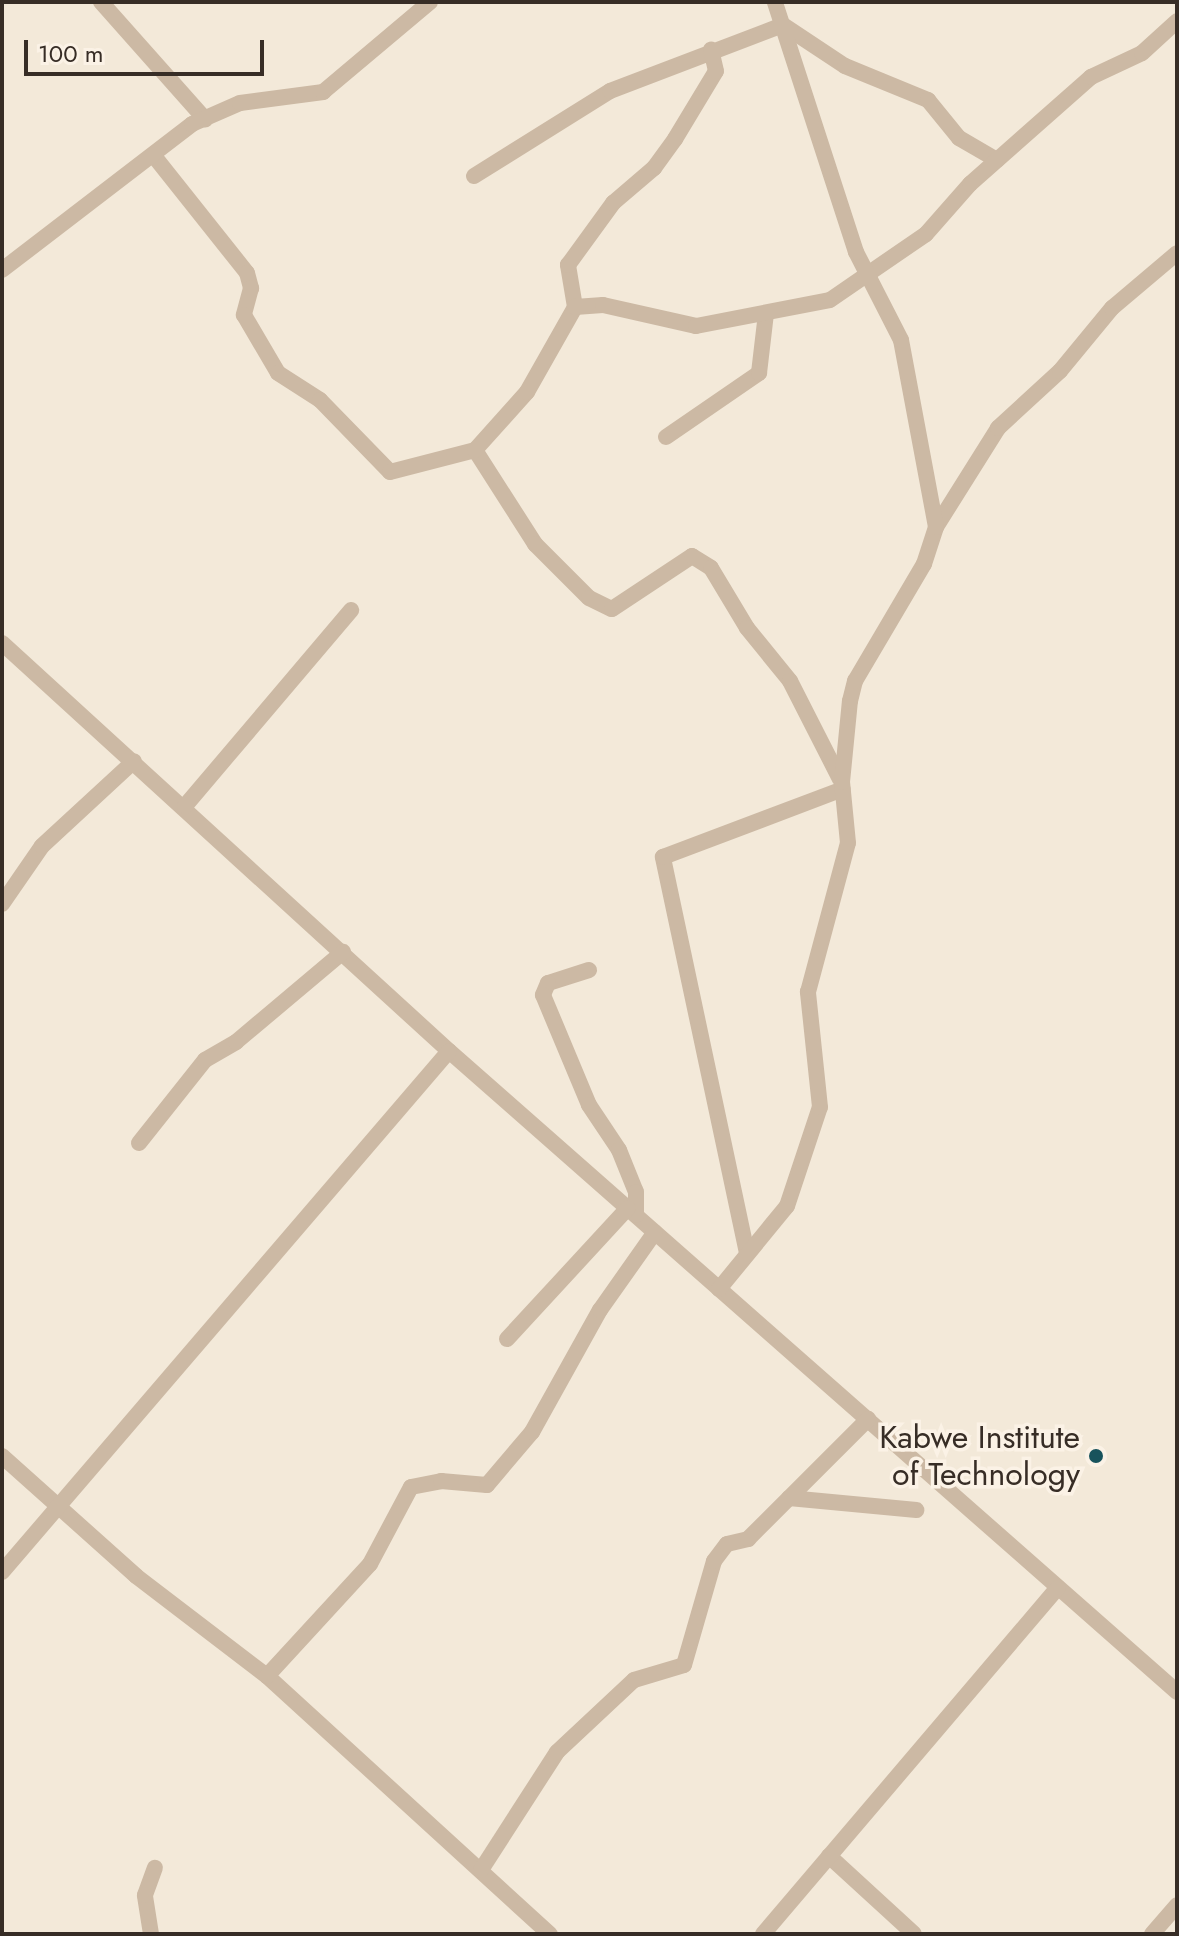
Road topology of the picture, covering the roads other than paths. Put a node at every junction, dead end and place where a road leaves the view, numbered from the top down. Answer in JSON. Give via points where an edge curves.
{"nodes":[{"id":1,"x":101,"y":2,"type":"edge"},
{"id":2,"x":430,"y":2,"type":"edge"},
{"id":3,"x":775,"y":2,"type":"edge"},
{"id":4,"x":1177,"y":21,"type":"edge"},
{"id":5,"x":783,"y":25,"type":"junction"},
{"id":6,"x":711,"y":50,"type":"junction"},
{"id":7,"x":205,"y":119,"type":"junction"},
{"id":8,"x":154,"y":156,"type":"junction"},
{"id":9,"x":997,"y":160,"type":"junction"},
{"id":10,"x":474,"y":176,"type":"dead end"},
{"id":11,"x":1177,"y":253,"type":"edge"},
{"id":12,"x":2,"y":270,"type":"edge"},
{"id":13,"x":867,"y":274,"type":"junction"},
{"id":14,"x":575,"y":307,"type":"junction"},
{"id":15,"x":766,"y":313,"type":"junction"},
{"id":16,"x":666,"y":437,"type":"dead end"},
{"id":17,"x":475,"y":450,"type":"junction"},
{"id":18,"x":936,"y":527,"type":"junction"},
{"id":19,"x":351,"y":610,"type":"dead end"},
{"id":20,"x":2,"y":643,"type":"edge"},
{"id":21,"x":134,"y":761,"type":"junction"},
{"id":22,"x":842,"y":786,"type":"junction"},
{"id":23,"x":185,"y":806,"type":"junction"},
{"id":24,"x":2,"y":904,"type":"edge"},
{"id":25,"x":343,"y":952,"type":"junction"},
{"id":26,"x":589,"y":970,"type":"dead end"},
{"id":27,"x":449,"y":1051,"type":"junction"},
{"id":28,"x":139,"y":1143,"type":"dead end"},
{"id":29,"x":632,"y":1212,"type":"junction"},
{"id":30,"x":655,"y":1232,"type":"junction"},
{"id":31,"x":747,"y":1253,"type":"junction"},
{"id":32,"x":719,"y":1289,"type":"junction"},
{"id":33,"x":507,"y":1339,"type":"dead end"},
{"id":34,"x":868,"y":1419,"type":"junction"},
{"id":35,"x":2,"y":1456,"type":"edge"},
{"id":36,"x":789,"y":1498,"type":"junction"},
{"id":37,"x":60,"y":1507,"type":"junction"},
{"id":38,"x":916,"y":1510,"type":"dead end"},
{"id":39,"x":2,"y":1572,"type":"edge"},
{"id":40,"x":1058,"y":1587,"type":"junction"},
{"id":41,"x":267,"y":1676,"type":"junction"},
{"id":42,"x":1177,"y":1692,"type":"edge"},
{"id":43,"x":829,"y":1856,"type":"junction"},
{"id":44,"x":155,"y":1868,"type":"dead end"},
{"id":45,"x":481,"y":1870,"type":"junction"},
{"id":46,"x":1177,"y":1905,"type":"edge"},
{"id":47,"x":151,"y":1934,"type":"edge"},
{"id":48,"x":550,"y":1934,"type":"edge"},
{"id":49,"x":763,"y":1934,"type":"edge"},
{"id":50,"x":914,"y":1934,"type":"edge"},
{"id":51,"x":1152,"y":1934,"type":"edge"}],
"edges":[{"from":1,"to":7,"type":"street"},
{"from":2,"to":7,"type":"street","via":[[323,92],[240,103]]},
{"from":3,"to":5,"type":"street"},
{"from":4,"to":9,"type":"street","via":[[1142,53],[1091,77]]},
{"from":5,"to":6,"type":"street"},
{"from":5,"to":9,"type":"street","via":[[845,66],[928,100],[959,138]]},
{"from":5,"to":13,"type":"street"},
{"from":6,"to":10,"type":"street","via":[[610,91]]},
{"from":6,"to":14,"type":"street","via":[[716,71],[675,139],[654,168],[613,203],[568,265]]},
{"from":7,"to":8,"type":"street"},
{"from":8,"to":12,"type":"street"},
{"from":8,"to":17,"type":"street","via":[[247,273],[251,288],[244,315],[278,373],[320,400],[390,472]]},
{"from":9,"to":13,"type":"street","via":[[926,234]]},
{"from":11,"to":18,"type":"street","via":[[1112,308],[1060,371],[998,428]]},
{"from":13,"to":15,"type":"street","via":[[830,300]]},
{"from":13,"to":18,"type":"street","via":[[901,340]]},
{"from":14,"to":15,"type":"street","via":[[603,305],[696,326]]},
{"from":14,"to":17,"type":"street","via":[[527,392]]},
{"from":15,"to":16,"type":"street","via":[[759,373]]},
{"from":17,"to":22,"type":"street","via":[[535,544],[589,598],[612,609],[692,556],[711,568],[747,628],[790,681]]},
{"from":18,"to":22,"type":"street","via":[[924,564],[855,681]]},
{"from":19,"to":23,"type":"street"},
{"from":20,"to":21,"type":"street"},
{"from":21,"to":23,"type":"street"},
{"from":21,"to":24,"type":"street","via":[[42,846]]},
{"from":22,"to":31,"type":"street","via":[[848,843],[808,992],[820,1107],[795,1190]]},
{"from":22,"to":31,"type":"street","via":[[663,857]]},
{"from":23,"to":25,"type":"street"},
{"from":25,"to":27,"type":"street"},
{"from":25,"to":28,"type":"street","via":[[236,1042],[205,1060]]},
{"from":26,"to":29,"type":"street","via":[[548,983],[543,995],[572,1068],[633,1183]]},
{"from":27,"to":29,"type":"street"},
{"from":27,"to":37,"type":"street"},
{"from":29,"to":30,"type":"street"},
{"from":29,"to":33,"type":"street"},
{"from":30,"to":32,"type":"street"},
{"from":30,"to":41,"type":"street","via":[[600,1310],[532,1432],[487,1485],[441,1481],[411,1487],[370,1564]]},
{"from":31,"to":32,"type":"street"},
{"from":32,"to":34,"type":"street"},
{"from":34,"to":36,"type":"street"},
{"from":34,"to":40,"type":"street"},
{"from":35,"to":37,"type":"street"},
{"from":36,"to":38,"type":"street"},
{"from":36,"to":45,"type":"street","via":[[748,1539],[727,1544],[714,1561],[684,1665],[634,1680],[557,1752]]},
{"from":37,"to":39,"type":"street"},
{"from":37,"to":41,"type":"street","via":[[136,1576]]},
{"from":40,"to":42,"type":"street"},
{"from":40,"to":43,"type":"street"},
{"from":41,"to":45,"type":"street"},
{"from":43,"to":49,"type":"street"},
{"from":43,"to":50,"type":"street"},
{"from":44,"to":47,"type":"street","via":[[145,1895]]},
{"from":45,"to":48,"type":"street"},
{"from":46,"to":51,"type":"street"}]}
